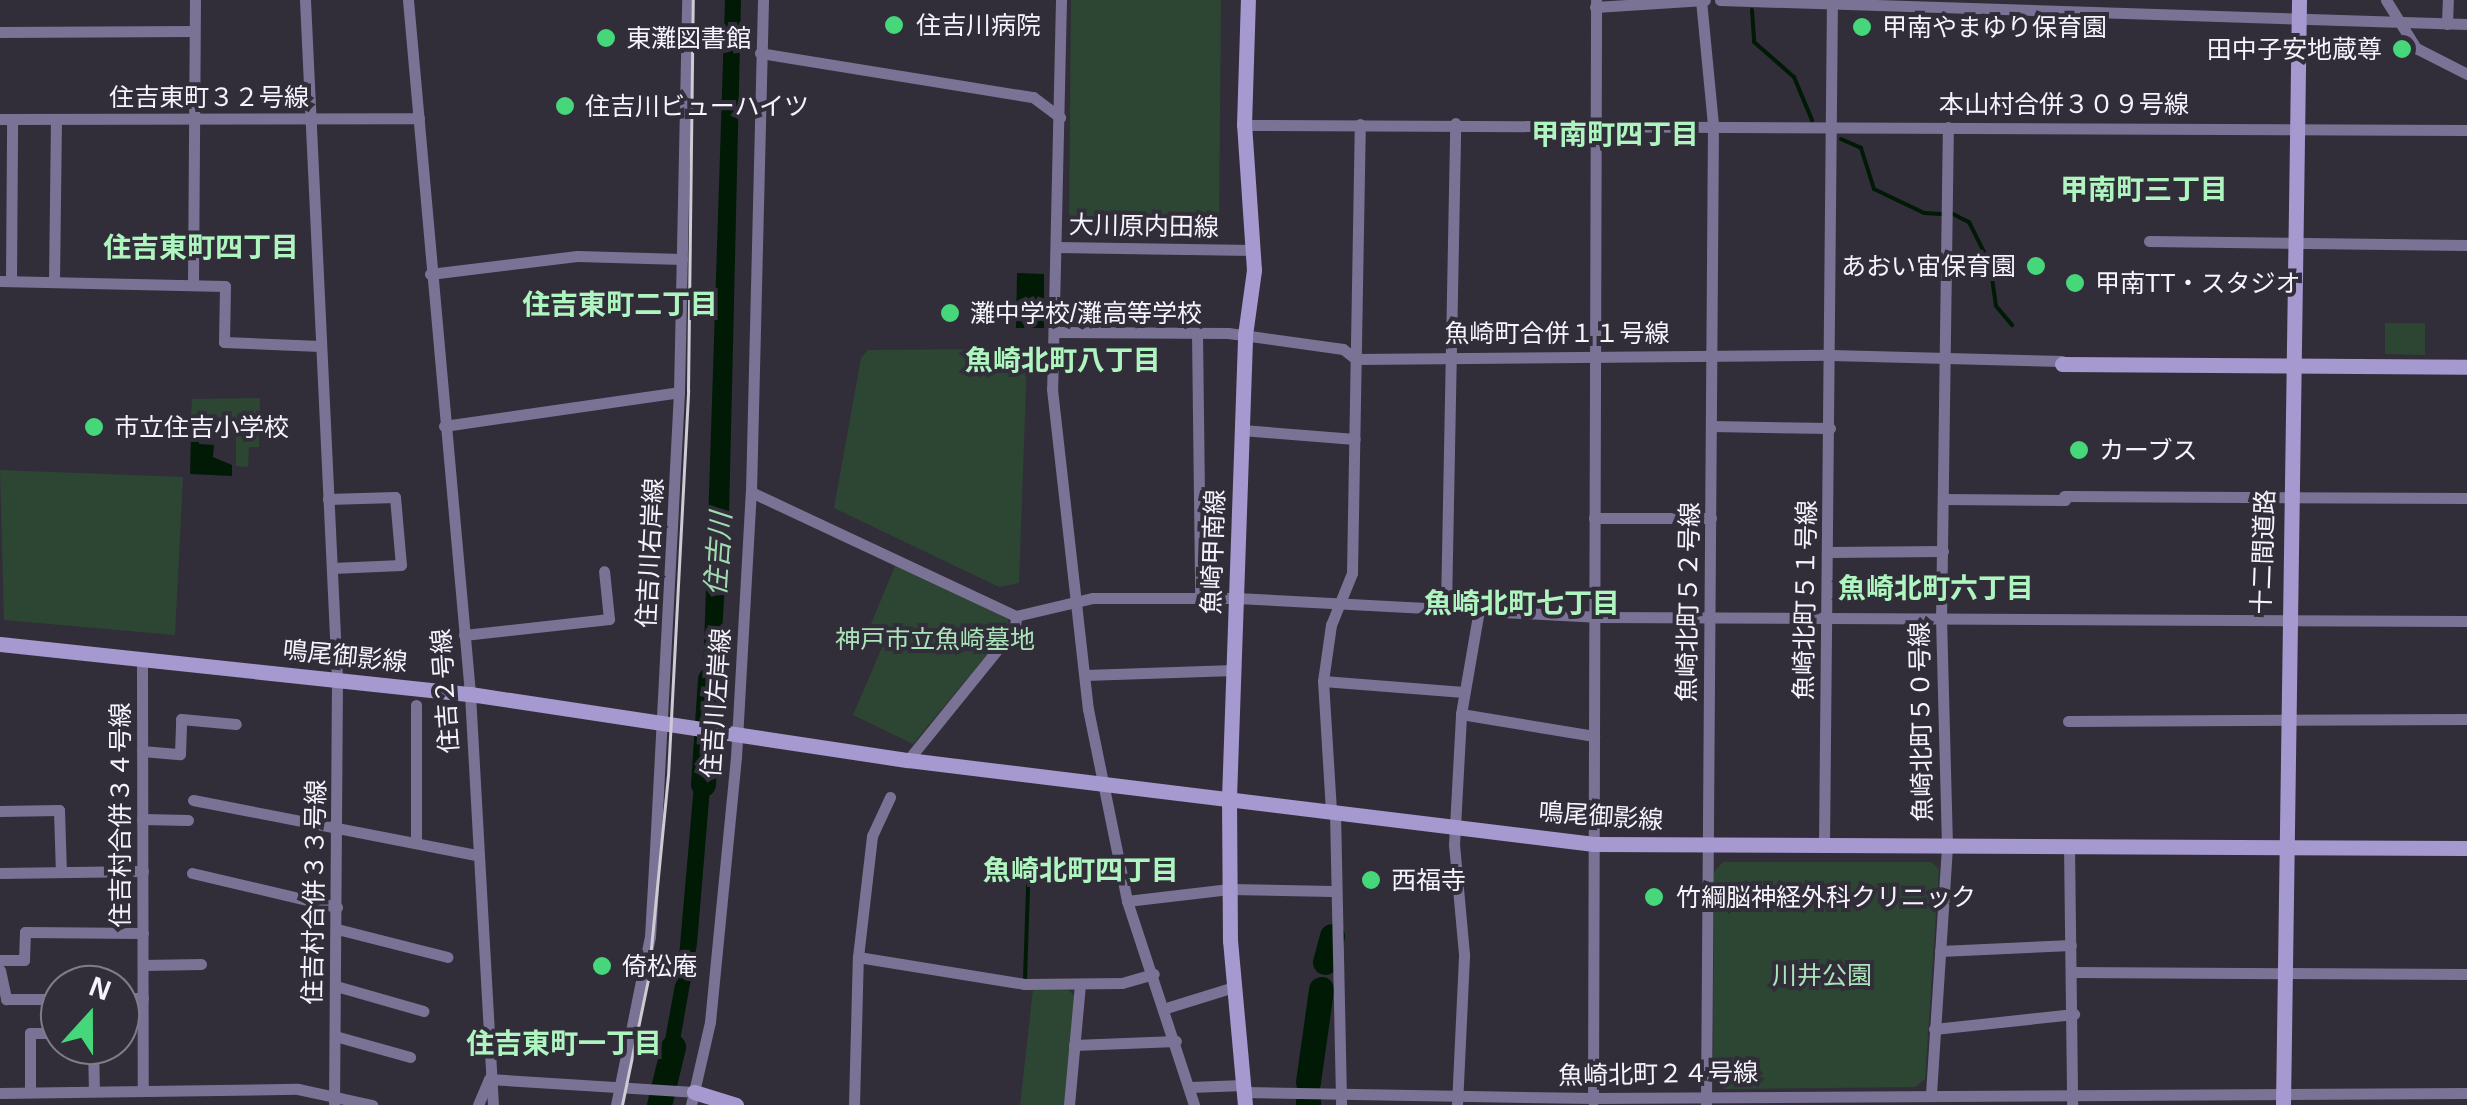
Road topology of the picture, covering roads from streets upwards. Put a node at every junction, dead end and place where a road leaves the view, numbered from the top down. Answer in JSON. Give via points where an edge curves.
{"nodes":[{"id":1,"x":195,"y":0,"type":"edge"},
{"id":2,"x":305,"y":0,"type":"edge"},
{"id":3,"x":408,"y":0,"type":"edge"},
{"id":4,"x":687,"y":0,"type":"edge"},
{"id":5,"x":763,"y":0,"type":"edge"},
{"id":6,"x":1060,"y":0,"type":"edge"},
{"id":7,"x":1248,"y":0,"type":"edge"},
{"id":8,"x":1720,"y":0,"type":"edge"},
{"id":9,"x":2299,"y":0,"type":"edge"},
{"id":10,"x":2386,"y":0,"type":"edge"},
{"id":11,"x":2448,"y":0,"type":"edge"},
{"id":12,"x":1703,"y":1,"type":"edge"},
{"id":13,"x":1832,"y":2,"type":"edge"},
{"id":14,"x":1595,"y":3,"type":"edge"},
{"id":15,"x":2298,"y":19,"type":"junction"},
{"id":16,"x":2399,"y":22,"type":"junction"},
{"id":17,"x":2448,"y":24,"type":"junction"},
{"id":18,"x":2467,"y":24,"type":"edge"},
{"id":19,"x":194,"y":30,"type":"junction"},
{"id":20,"x":0,"y":32,"type":"edge"},
{"id":21,"x":760,"y":53,"type":"junction"},
{"id":22,"x":2467,"y":74,"type":"edge"},
{"id":23,"x":1060,"y":117,"type":"junction"},
{"id":24,"x":419,"y":118,"type":"junction"},
{"id":25,"x":56,"y":119,"type":"junction"},
{"id":26,"x":193,"y":119,"type":"junction"},
{"id":27,"x":6,"y":120,"type":"edge"},
{"id":28,"x":310,"y":120,"type":"junction"},
{"id":29,"x":1360,"y":124,"type":"junction"},
{"id":30,"x":1455,"y":124,"type":"junction"},
{"id":31,"x":1594,"y":124,"type":"junction"},
{"id":32,"x":1714,"y":124,"type":"junction"},
{"id":33,"x":1244,"y":125,"type":"junction"},
{"id":34,"x":1832,"y":126,"type":"junction"},
{"id":35,"x":1948,"y":126,"type":"junction"},
{"id":36,"x":2296,"y":128,"type":"junction"},
{"id":37,"x":2467,"y":130,"type":"edge"},
{"id":38,"x":2149,"y":242,"type":"dead end"},
{"id":39,"x":2294,"y":244,"type":"junction"},
{"id":40,"x":2467,"y":244,"type":"edge"},
{"id":41,"x":1056,"y":248,"type":"junction"},
{"id":42,"x":1253,"y":250,"type":"junction"},
{"id":43,"x":682,"y":259,"type":"junction"},
{"id":44,"x":430,"y":274,"type":"junction"},
{"id":45,"x":6,"y":281,"type":"edge"},
{"id":46,"x":54,"y":282,"type":"junction"},
{"id":47,"x":192,"y":286,"type":"junction"},
{"id":48,"x":1056,"y":332,"type":"junction"},
{"id":49,"x":1197,"y":333,"type":"junction"},
{"id":50,"x":1245,"y":335,"type":"junction"},
{"id":51,"x":320,"y":346,"type":"junction"},
{"id":52,"x":1830,"y":355,"type":"junction"},
{"id":53,"x":1714,"y":357,"type":"junction"},
{"id":54,"x":1946,"y":357,"type":"junction"},
{"id":55,"x":1356,"y":358,"type":"junction"},
{"id":56,"x":1593,"y":358,"type":"junction"},
{"id":57,"x":1454,"y":360,"type":"junction"},
{"id":58,"x":2062,"y":362,"type":"joint"},
{"id":59,"x":2467,"y":367,"type":"edge"},
{"id":60,"x":2294,"y":368,"type":"junction"},
{"id":61,"x":679,"y":392,"type":"junction"},
{"id":62,"x":444,"y":426,"type":"junction"},
{"id":63,"x":1712,"y":426,"type":"junction"},
{"id":64,"x":1830,"y":428,"type":"junction"},
{"id":65,"x":1242,"y":430,"type":"junction"},
{"id":66,"x":1355,"y":439,"type":"junction"},
{"id":67,"x":751,"y":492,"type":"junction"},
{"id":68,"x":2289,"y":497,"type":"junction"},
{"id":69,"x":2467,"y":498,"type":"edge"},
{"id":70,"x":328,"y":499,"type":"junction"},
{"id":71,"x":1944,"y":499,"type":"junction"},
{"id":72,"x":1594,"y":518,"type":"junction"},
{"id":73,"x":1711,"y":518,"type":"junction"},
{"id":74,"x":1828,"y":552,"type":"junction"},
{"id":75,"x":1943,"y":552,"type":"junction"},
{"id":76,"x":332,"y":568,"type":"junction"},
{"id":77,"x":604,"y":570,"type":"dead end"},
{"id":78,"x":1200,"y":598,"type":"junction"},
{"id":79,"x":1236,"y":598,"type":"junction"},
{"id":80,"x":1078,"y":604,"type":"junction"},
{"id":81,"x":1340,"y":606,"type":"junction"},
{"id":82,"x":1446,"y":607,"type":"junction"},
{"id":83,"x":1479,"y":610,"type":"junction"},
{"id":84,"x":1016,"y":616,"type":"junction"},
{"id":85,"x":1595,"y":617,"type":"junction"},
{"id":86,"x":1710,"y":619,"type":"junction"},
{"id":87,"x":2286,"y":620,"type":"junction"},
{"id":88,"x":1941,"y":621,"type":"junction"},
{"id":89,"x":2467,"y":621,"type":"edge"},
{"id":90,"x":1828,"y":622,"type":"junction"},
{"id":91,"x":464,"y":635,"type":"junction"},
{"id":92,"x":0,"y":644,"type":"edge"},
{"id":93,"x":142,"y":660,"type":"junction"},
{"id":94,"x":1234,"y":670,"type":"junction"},
{"id":95,"x":1085,"y":675,"type":"junction"},
{"id":96,"x":337,"y":680,"type":"junction"},
{"id":97,"x":1324,"y":681,"type":"junction"},
{"id":98,"x":1464,"y":692,"type":"junction"},
{"id":99,"x":470,"y":694,"type":"junction"},
{"id":100,"x":416,"y":706,"type":"dead end"},
{"id":101,"x":1461,"y":714,"type":"junction"},
{"id":102,"x":2285,"y":718,"type":"junction"},
{"id":103,"x":2467,"y":719,"type":"edge"},
{"id":104,"x":2068,"y":720,"type":"dead end"},
{"id":105,"x":236,"y":724,"type":"dead end"},
{"id":106,"x":664,"y":724,"type":"junction"},
{"id":107,"x":736,"y":736,"type":"junction"},
{"id":108,"x":1594,"y":736,"type":"junction"},
{"id":109,"x":142,"y":751,"type":"junction"},
{"id":110,"x":908,"y":760,"type":"junction"},
{"id":111,"x":1103,"y":783,"type":"junction"},
{"id":112,"x":890,"y":797,"type":"dead end"},
{"id":113,"x":1229,"y":798,"type":"junction"},
{"id":114,"x":193,"y":800,"type":"dead end"},
{"id":115,"x":0,"y":811,"type":"edge"},
{"id":116,"x":1333,"y":811,"type":"junction"},
{"id":117,"x":142,"y":819,"type":"junction"},
{"id":118,"x":188,"y":820,"type":"dead end"},
{"id":119,"x":1455,"y":826,"type":"junction"},
{"id":120,"x":338,"y":827,"type":"junction"},
{"id":121,"x":416,"y":843,"type":"junction"},
{"id":122,"x":1594,"y":844,"type":"junction"},
{"id":123,"x":1824,"y":846,"type":"junction"},
{"id":124,"x":1947,"y":846,"type":"junction"},
{"id":125,"x":2069,"y":846,"type":"junction"},
{"id":126,"x":2284,"y":847,"type":"junction"},
{"id":127,"x":1708,"y":848,"type":"junction"},
{"id":128,"x":2467,"y":848,"type":"edge"},
{"id":129,"x":475,"y":855,"type":"junction"},
{"id":130,"x":142,"y":871,"type":"junction"},
{"id":131,"x":61,"y":872,"type":"junction"},
{"id":132,"x":0,"y":873,"type":"edge"},
{"id":133,"x":192,"y":873,"type":"dead end"},
{"id":134,"x":1230,"y":889,"type":"junction"},
{"id":135,"x":1332,"y":891,"type":"junction"},
{"id":136,"x":1127,"y":901,"type":"junction"},
{"id":137,"x":337,"y":906,"type":"junction"},
{"id":138,"x":336,"y":928,"type":"junction"},
{"id":139,"x":143,"y":933,"type":"junction"},
{"id":140,"x":2070,"y":945,"type":"junction"},
{"id":141,"x":1940,"y":951,"type":"junction"},
{"id":142,"x":448,"y":957,"type":"dead end"},
{"id":143,"x":858,"y":957,"type":"junction"},
{"id":144,"x":0,"y":960,"type":"edge"},
{"id":145,"x":201,"y":964,"type":"dead end"},
{"id":146,"x":143,"y":965,"type":"junction"},
{"id":147,"x":0,"y":970,"type":"edge"},
{"id":148,"x":2072,"y":972,"type":"junction"},
{"id":149,"x":1154,"y":974,"type":"junction"},
{"id":150,"x":2282,"y":974,"type":"junction"},
{"id":151,"x":2467,"y":974,"type":"edge"},
{"id":152,"x":1080,"y":984,"type":"junction"},
{"id":153,"x":336,"y":986,"type":"junction"},
{"id":154,"x":1234,"y":987,"type":"junction"},
{"id":155,"x":40,"y":998,"type":"edge"},
{"id":156,"x":143,"y":998,"type":"joint"},
{"id":157,"x":1166,"y":1008,"type":"junction"},
{"id":158,"x":424,"y":1011,"type":"dead end"},
{"id":159,"x":2074,"y":1014,"type":"junction"},
{"id":160,"x":1934,"y":1029,"type":"junction"},
{"id":161,"x":40,"y":1034,"type":"edge"},
{"id":162,"x":335,"y":1036,"type":"junction"},
{"id":163,"x":1176,"y":1042,"type":"junction"},
{"id":164,"x":1074,"y":1045,"type":"junction"},
{"id":165,"x":410,"y":1056,"type":"dead end"},
{"id":166,"x":94,"y":1065,"type":"edge"},
{"id":167,"x":490,"y":1079,"type":"junction"},
{"id":168,"x":622,"y":1083,"type":"junction"},
{"id":169,"x":1190,"y":1087,"type":"junction"},
{"id":170,"x":143,"y":1090,"type":"junction"},
{"id":171,"x":1340,"y":1090,"type":"junction"},
{"id":172,"x":94,"y":1091,"type":"junction"},
{"id":173,"x":196,"y":1091,"type":"junction"},
{"id":174,"x":30,"y":1092,"type":"junction"},
{"id":175,"x":0,"y":1093,"type":"edge"},
{"id":176,"x":2467,"y":1093,"type":"edge"},
{"id":177,"x":1244,"y":1094,"type":"edge"},
{"id":178,"x":1931,"y":1094,"type":"junction"},
{"id":179,"x":74,"y":1098,"type":"edge"},
{"id":180,"x":692,"y":1099,"type":"edge"},
{"id":181,"x":2282,"y":1099,"type":"edge"},
{"id":182,"x":334,"y":1100,"type":"edge"},
{"id":183,"x":1706,"y":1100,"type":"edge"},
{"id":184,"x":1818,"y":1100,"type":"edge"},
{"id":185,"x":2072,"y":1100,"type":"edge"},
{"id":186,"x":1457,"y":1101,"type":"edge"},
{"id":187,"x":1593,"y":1101,"type":"edge"},
{"id":188,"x":196,"y":1105,"type":"edge"},
{"id":189,"x":372,"y":1105,"type":"edge"},
{"id":190,"x":478,"y":1105,"type":"edge"},
{"id":191,"x":493,"y":1105,"type":"edge"},
{"id":192,"x":616,"y":1105,"type":"edge"},
{"id":193,"x":736,"y":1105,"type":"edge"},
{"id":194,"x":854,"y":1105,"type":"edge"},
{"id":195,"x":1069,"y":1105,"type":"edge"},
{"id":196,"x":1194,"y":1105,"type":"edge"},
{"id":197,"x":1341,"y":1105,"type":"edge"}],
"edges":[{"from":1,"to":19,"type":"street"},
{"from":2,"to":28,"type":"street","name":"住吉村合併３３号線"},
{"from":3,"to":24,"type":"street","name":"住吉２号線"},
{"from":4,"to":43,"type":"street","name":"住吉川右岸線"},
{"from":5,"to":21,"type":"street","name":"住吉川左岸線"},
{"from":6,"to":23,"type":"street","name":"大川原内田線"},
{"from":7,"to":33,"type":"street","name":"魚崎甲南線"},
{"from":8,"to":13,"type":"street"},
{"from":9,"to":15,"type":"street","name":"十二間道路"},
{"from":10,"to":16,"type":"street"},
{"from":11,"to":17,"type":"street"},
{"from":12,"to":14,"type":"street"},
{"from":12,"to":32,"type":"street","name":"魚崎北町５２号線"},
{"from":13,"to":15,"type":"street"},
{"from":13,"to":34,"type":"street","name":"魚崎北町５１号線"},
{"from":14,"to":31,"type":"street"},
{"from":15,"to":16,"type":"street"},
{"from":15,"to":36,"type":"street","name":"十二間道路"},
{"from":16,"to":17,"type":"street"},
{"from":16,"to":22,"type":"street","via":[[2416,48]]},
{"from":17,"to":18,"type":"street"},
{"from":19,"to":20,"type":"street"},
{"from":19,"to":26,"type":"street"},
{"from":21,"to":23,"type":"street","via":[[1034,97]]},
{"from":21,"to":67,"type":"street","name":"住吉川左岸線"},
{"from":23,"to":41,"type":"street","name":"大川原内田線"},
{"from":24,"to":28,"type":"street","name":"住吉東町３２号線"},
{"from":24,"to":44,"type":"street","name":"住吉２号線"},
{"from":25,"to":26,"type":"street","name":"住吉東町３２号線"},
{"from":25,"to":27,"type":"street","name":"住吉東町３２号線"},
{"from":25,"to":46,"type":"street"},
{"from":26,"to":28,"type":"street","name":"住吉東町３２号線"},
{"from":26,"to":47,"type":"street"},
{"from":27,"to":45,"type":"street"},
{"from":28,"to":51,"type":"street","name":"住吉村合併３３号線"},
{"from":29,"to":30,"type":"street"},
{"from":29,"to":33,"type":"street"},
{"from":29,"to":55,"type":"street"},
{"from":30,"to":31,"type":"street"},
{"from":30,"to":57,"type":"street"},
{"from":31,"to":32,"type":"street"},
{"from":31,"to":56,"type":"street"},
{"from":32,"to":34,"type":"street"},
{"from":32,"to":53,"type":"street","name":"魚崎北町５２号線"},
{"from":33,"to":42,"type":"street","name":"魚崎甲南線"},
{"from":34,"to":35,"type":"street","name":"本山村合併３０９号線"},
{"from":34,"to":52,"type":"street","name":"魚崎北町５１号線"},
{"from":35,"to":36,"type":"street","name":"本山村合併３０９号線"},
{"from":35,"to":54,"type":"street","name":"魚崎北町５０号線"},
{"from":36,"to":37,"type":"street","name":"本山村合併３０９号線"},
{"from":36,"to":39,"type":"street","name":"十二間道路"},
{"from":38,"to":39,"type":"street"},
{"from":39,"to":40,"type":"street"},
{"from":39,"to":60,"type":"street","name":"十二間道路"},
{"from":41,"to":42,"type":"street","name":"大川原内田線"},
{"from":41,"to":48,"type":"street"},
{"from":42,"to":50,"type":"street","name":"魚崎甲南線"},
{"from":43,"to":44,"type":"street","via":[[577,256]]},
{"from":43,"to":61,"type":"street","name":"住吉川右岸線"},
{"from":44,"to":62,"type":"street","name":"住吉２号線"},
{"from":45,"to":46,"type":"street"},
{"from":46,"to":47,"type":"street"},
{"from":47,"to":51,"type":"street","via":[[225,286],[224,342]]},
{"from":48,"to":49,"type":"street","name":"魚崎町合併１１号線"},
{"from":48,"to":80,"type":"street","via":[[1052,389]]},
{"from":49,"to":50,"type":"street","name":"魚崎町合併１１号線"},
{"from":49,"to":78,"type":"street"},
{"from":50,"to":55,"type":"street","name":"魚崎町合併１１号線","via":[[1343,348]]},
{"from":50,"to":65,"type":"street","name":"魚崎甲南線"},
{"from":51,"to":70,"type":"street","name":"住吉村合併３３号線"},
{"from":52,"to":53,"type":"street","name":"魚崎町合併１１号線"},
{"from":52,"to":54,"type":"street","name":"魚崎町合併１１号線"},
{"from":52,"to":64,"type":"street","name":"魚崎北町５１号線"},
{"from":53,"to":56,"type":"street","name":"魚崎町合併１１号線"},
{"from":53,"to":63,"type":"street","name":"魚崎北町５２号線"},
{"from":54,"to":58,"type":"street","name":"魚崎町合併１１号線"},
{"from":54,"to":71,"type":"street","name":"魚崎北町５０号線"},
{"from":55,"to":57,"type":"street","name":"魚崎町合併１１号線"},
{"from":55,"to":66,"type":"street"},
{"from":56,"to":57,"type":"street","name":"魚崎町合併１１号線"},
{"from":56,"to":72,"type":"street"},
{"from":57,"to":82,"type":"street"},
{"from":58,"to":60,"type":"street","name":"魚崎町合併１１号線"},
{"from":59,"to":60,"type":"street","name":"魚崎町合併１１号線"},
{"from":60,"to":68,"type":"street","name":"十二間道路"},
{"from":61,"to":62,"type":"street"},
{"from":61,"to":106,"type":"street","name":"住吉川右岸線"},
{"from":62,"to":91,"type":"street","name":"住吉２号線"},
{"from":63,"to":64,"type":"street"},
{"from":63,"to":73,"type":"street","name":"魚崎北町５２号線"},
{"from":64,"to":74,"type":"street","name":"魚崎北町５１号線"},
{"from":65,"to":66,"type":"street"},
{"from":65,"to":79,"type":"street","name":"魚崎甲南線"},
{"from":66,"to":81,"type":"street","via":[[1352,573]]},
{"from":67,"to":84,"type":"street"},
{"from":67,"to":107,"type":"street","name":"住吉川左岸線"},
{"from":68,"to":69,"type":"street"},
{"from":68,"to":71,"type":"street"},
{"from":68,"to":87,"type":"street","name":"十二間道路"},
{"from":70,"to":76,"type":"street","name":"住吉村合併３３号線"},
{"from":70,"to":76,"type":"street","via":[[395,496],[400,564]]},
{"from":71,"to":75,"type":"street","name":"魚崎北町５０号線"},
{"from":72,"to":73,"type":"street"},
{"from":72,"to":85,"type":"street"},
{"from":73,"to":86,"type":"street","name":"魚崎北町５２号線"},
{"from":74,"to":75,"type":"street"},
{"from":74,"to":90,"type":"street","name":"魚崎北町５１号線"},
{"from":75,"to":88,"type":"street","name":"魚崎北町５０号線"},
{"from":76,"to":96,"type":"street","name":"住吉村合併３３号線"},
{"from":77,"to":91,"type":"street","via":[[608,620]]},
{"from":78,"to":79,"type":"street"},
{"from":78,"to":80,"type":"street"},
{"from":79,"to":81,"type":"street"},
{"from":79,"to":94,"type":"street","name":"魚崎甲南線"},
{"from":80,"to":84,"type":"street"},
{"from":80,"to":95,"type":"street"},
{"from":81,"to":82,"type":"street"},
{"from":81,"to":97,"type":"street"},
{"from":82,"to":83,"type":"street"},
{"from":83,"to":85,"type":"street"},
{"from":83,"to":98,"type":"street"},
{"from":84,"to":110,"type":"street","via":[[1014,628]]},
{"from":85,"to":86,"type":"street"},
{"from":85,"to":108,"type":"street"},
{"from":86,"to":90,"type":"street"},
{"from":86,"to":127,"type":"street","name":"魚崎北町５２号線"},
{"from":87,"to":88,"type":"street"},
{"from":87,"to":89,"type":"street"},
{"from":87,"to":102,"type":"street","name":"十二間道路"},
{"from":88,"to":90,"type":"street"},
{"from":88,"to":124,"type":"street","name":"魚崎北町５０号線"},
{"from":90,"to":123,"type":"street","name":"魚崎北町５１号線"},
{"from":91,"to":99,"type":"street","name":"住吉２号線"},
{"from":92,"to":93,"type":"street","name":"鳴尾御影線"},
{"from":93,"to":96,"type":"street","name":"鳴尾御影線"},
{"from":93,"to":109,"type":"street","name":"住吉村合併３４号線"},
{"from":94,"to":95,"type":"street"},
{"from":94,"to":113,"type":"street","name":"魚崎甲南線"},
{"from":95,"to":111,"type":"street"},
{"from":96,"to":99,"type":"street","name":"鳴尾御影線"},
{"from":96,"to":120,"type":"street","name":"住吉村合併３３号線"},
{"from":97,"to":98,"type":"street"},
{"from":97,"to":116,"type":"street"},
{"from":98,"to":101,"type":"street"},
{"from":99,"to":106,"type":"street","name":"鳴尾御影線"},
{"from":99,"to":129,"type":"street","name":"住吉２号線"},
{"from":100,"to":121,"type":"street"},
{"from":101,"to":108,"type":"street","via":[[1550,734]]},
{"from":101,"to":119,"type":"street"},
{"from":102,"to":103,"type":"street"},
{"from":102,"to":104,"type":"street"},
{"from":102,"to":126,"type":"street","name":"十二間道路"},
{"from":105,"to":109,"type":"street","via":[[181,719],[180,754]]},
{"from":106,"to":107,"type":"street","name":"鳴尾御影線"},
{"from":106,"to":168,"type":"street","name":"住吉川右岸線","via":[[650,937]]},
{"from":107,"to":110,"type":"street","name":"鳴尾御影線"},
{"from":107,"to":180,"type":"street","name":"住吉川左岸線","via":[[719,954]]},
{"from":108,"to":122,"type":"street"},
{"from":109,"to":117,"type":"street","name":"住吉村合併３４号線"},
{"from":110,"to":111,"type":"street","name":"鳴尾御影線"},
{"from":111,"to":113,"type":"street","name":"鳴尾御影線"},
{"from":111,"to":136,"type":"street"},
{"from":112,"to":143,"type":"street","via":[[872,836]]},
{"from":113,"to":116,"type":"street","name":"鳴尾御影線"},
{"from":113,"to":134,"type":"street","name":"魚崎甲南線"},
{"from":114,"to":120,"type":"street"},
{"from":115,"to":131,"type":"street","via":[[59,810]]},
{"from":116,"to":119,"type":"street","name":"鳴尾御影線"},
{"from":116,"to":135,"type":"street"},
{"from":117,"to":118,"type":"street"},
{"from":117,"to":130,"type":"street","name":"住吉村合併３４号線"},
{"from":119,"to":122,"type":"street","name":"鳴尾御影線"},
{"from":119,"to":186,"type":"street","via":[[1464,954]]},
{"from":120,"to":121,"type":"street"},
{"from":120,"to":137,"type":"street","name":"住吉村合併３３号線"},
{"from":121,"to":129,"type":"street"},
{"from":122,"to":127,"type":"street","name":"鳴尾御影線"},
{"from":122,"to":187,"type":"street"},
{"from":123,"to":124,"type":"street","name":"鳴尾御影線"},
{"from":123,"to":127,"type":"street","name":"鳴尾御影線"},
{"from":124,"to":125,"type":"street","name":"鳴尾御影線"},
{"from":124,"to":141,"type":"street","name":"魚崎北町５０号線"},
{"from":125,"to":126,"type":"street","name":"鳴尾御影線"},
{"from":125,"to":140,"type":"street"},
{"from":126,"to":128,"type":"street","name":"鳴尾御影線"},
{"from":126,"to":150,"type":"street","name":"十二間道路"},
{"from":127,"to":183,"type":"street","name":"魚崎北町５２号線"},
{"from":129,"to":167,"type":"street","name":"住吉２号線"},
{"from":130,"to":131,"type":"street"},
{"from":130,"to":139,"type":"street","name":"住吉村合併３４号線"},
{"from":131,"to":132,"type":"street"},
{"from":133,"to":137,"type":"street"},
{"from":134,"to":135,"type":"street"},
{"from":134,"to":136,"type":"street"},
{"from":134,"to":154,"type":"street","name":"魚崎甲南線"},
{"from":135,"to":171,"type":"street"},
{"from":136,"to":149,"type":"street"},
{"from":137,"to":138,"type":"street","name":"住吉村合併３３号線"},
{"from":138,"to":142,"type":"street"},
{"from":138,"to":153,"type":"street","name":"住吉村合併３３号線"},
{"from":139,"to":144,"type":"street","via":[[25,932],[24,960]]},
{"from":139,"to":146,"type":"street","name":"住吉村合併３４号線"},
{"from":140,"to":141,"type":"street"},
{"from":140,"to":148,"type":"street"},
{"from":141,"to":160,"type":"street","name":"魚崎北町５０号線"},
{"from":143,"to":152,"type":"street","via":[[1025,984]]},
{"from":143,"to":194,"type":"street"},
{"from":145,"to":146,"type":"street"},
{"from":146,"to":156,"type":"street","name":"住吉村合併３４号線"},
{"from":147,"to":155,"type":"street","via":[[6,999]]},
{"from":148,"to":150,"type":"street"},
{"from":148,"to":159,"type":"street"},
{"from":149,"to":152,"type":"street"},
{"from":149,"to":157,"type":"street"},
{"from":150,"to":151,"type":"street"},
{"from":150,"to":181,"type":"street","name":"十二間道路"},
{"from":152,"to":164,"type":"street"},
{"from":153,"to":158,"type":"street"},
{"from":153,"to":162,"type":"street","name":"住吉村合併３３号線"},
{"from":154,"to":157,"type":"street"},
{"from":154,"to":177,"type":"street","name":"魚崎甲南線"},
{"from":156,"to":170,"type":"street","name":"住吉村合併３４号線"},
{"from":157,"to":163,"type":"street"},
{"from":159,"to":160,"type":"street"},
{"from":159,"to":185,"type":"street"},
{"from":160,"to":178,"type":"street","name":"魚崎北町５０号線"},
{"from":161,"to":174,"type":"street","via":[[30,1034]]},
{"from":162,"to":165,"type":"street"},
{"from":162,"to":182,"type":"street","name":"住吉村合併３３号線"},
{"from":163,"to":164,"type":"street"},
{"from":163,"to":169,"type":"street"},
{"from":164,"to":195,"type":"street"},
{"from":166,"to":172,"type":"street"},
{"from":167,"to":168,"type":"street"},
{"from":167,"to":190,"type":"street"},
{"from":167,"to":191,"type":"street","name":"住吉２号線"},
{"from":168,"to":180,"type":"street"},
{"from":168,"to":192,"type":"street","name":"住吉川右岸線"},
{"from":169,"to":177,"type":"street","name":"魚崎北町２４号線"},
{"from":169,"to":196,"type":"street"},
{"from":170,"to":172,"type":"street"},
{"from":170,"to":173,"type":"street"},
{"from":171,"to":177,"type":"street","name":"魚崎北町２４号線"},
{"from":171,"to":186,"type":"street","name":"魚崎北町２４号線"},
{"from":171,"to":197,"type":"street"},
{"from":172,"to":179,"type":"street"},
{"from":173,"to":182,"type":"street"},
{"from":173,"to":188,"type":"street"},
{"from":174,"to":175,"type":"street"},
{"from":174,"to":179,"type":"street"},
{"from":176,"to":181,"type":"street","name":"魚崎北町２４号線"},
{"from":178,"to":184,"type":"street","name":"魚崎北町２４号線"},
{"from":178,"to":185,"type":"street","name":"魚崎北町２４号線"},
{"from":180,"to":193,"type":"street"},
{"from":181,"to":185,"type":"street","name":"魚崎北町２４号線"},
{"from":182,"to":189,"type":"street"},
{"from":183,"to":184,"type":"street","name":"魚崎北町２４号線"},
{"from":183,"to":187,"type":"street","name":"魚崎北町２４号線"},
{"from":186,"to":187,"type":"street","name":"魚崎北町２４号線"}]}
